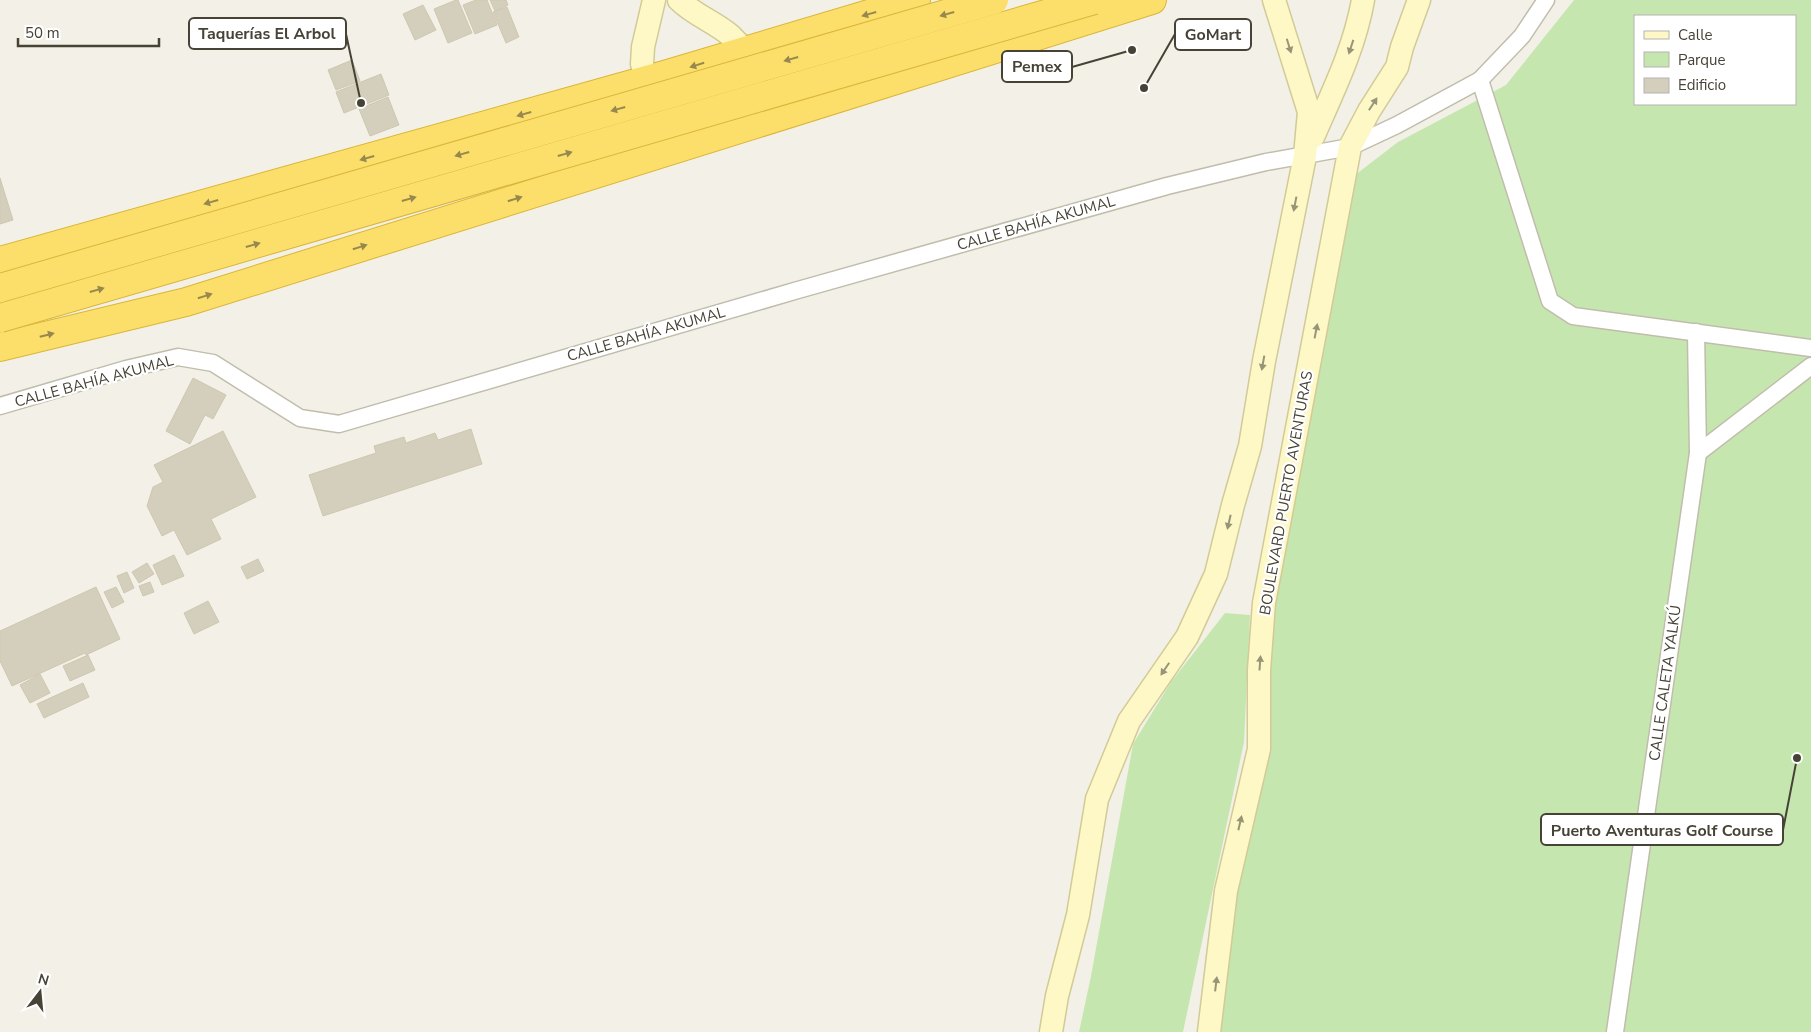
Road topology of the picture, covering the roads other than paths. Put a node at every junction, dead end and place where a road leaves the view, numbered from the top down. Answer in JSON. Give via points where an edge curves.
{"nodes":[{"id":1,"x":654,"y":0,"type":"edge"},
{"id":2,"x":679,"y":0,"type":"edge"},
{"id":3,"x":916,"y":0,"type":"edge"},
{"id":4,"x":994,"y":0,"type":"edge"},
{"id":5,"x":1094,"y":0,"type":"edge"},
{"id":6,"x":1152,"y":0,"type":"edge"},
{"id":7,"x":1274,"y":0,"type":"edge"},
{"id":8,"x":1363,"y":0,"type":"edge"},
{"id":9,"x":1419,"y":0,"type":"edge"},
{"id":10,"x":1546,"y":0,"type":"edge"},
{"id":11,"x":744,"y":51,"type":"junction"},
{"id":12,"x":646,"y":80,"type":"junction"},
{"id":13,"x":1480,"y":80,"type":"junction"},
{"id":14,"x":756,"y":125,"type":"junction"},
{"id":15,"x":688,"y":144,"type":"junction"},
{"id":16,"x":1350,"y":147,"type":"junction"},
{"id":17,"x":1305,"y":156,"type":"junction"},
{"id":18,"x":0,"y":261,"type":"edge"},
{"id":19,"x":0,"y":288,"type":"edge"},
{"id":20,"x":0,"y":318,"type":"edge"},
{"id":21,"x":1696,"y":332,"type":"junction"},
{"id":22,"x":0,"y":347,"type":"edge"},
{"id":23,"x":1811,"y":348,"type":"edge"},
{"id":24,"x":1811,"y":366,"type":"edge"},
{"id":25,"x":0,"y":406,"type":"edge"},
{"id":26,"x":1698,"y":453,"type":"junction"},
{"id":27,"x":1052,"y":1032,"type":"edge"},
{"id":28,"x":1209,"y":1032,"type":"edge"},
{"id":29,"x":1615,"y":1032,"type":"edge"}],
"edges":[{"from":1,"to":12,"type":"street","via":[[643,47],[642,64]]},
{"from":2,"to":11,"type":"street","via":[[730,35]]},
{"from":3,"to":11,"type":"highway","one_way":true},
{"from":4,"to":19,"type":"highway","one_way":true,"bridge":true},
{"from":20,"to":5,"type":"highway","one_way":true,"bridge":true},
{"from":6,"to":14,"type":"highway"},
{"from":7,"to":17,"type":"street","one_way":true,"via":[[1309,112]]},
{"from":8,"to":17,"type":"street","one_way":true,"via":[[1346,62]]},
{"from":16,"to":9,"type":"street","name":"BOULEVARD PUERTO AVENTURAS","one_way":true,"via":[[1397,67]]},
{"from":10,"to":13,"type":"street","name":"CALLE BAHÍA AKUMAL","via":[[1522,36]]},
{"from":11,"to":12,"type":"highway","one_way":true},
{"from":11,"to":14,"type":"street","via":[[758,82],[760,106]]},
{"from":12,"to":15,"type":"street","via":[[657,110],[673,133]]},
{"from":12,"to":18,"type":"highway","one_way":true},
{"from":13,"to":16,"type":"street","name":"CALLE BAHÍA AKUMAL"},
{"from":13,"to":21,"type":"street","via":[[1550,301],[1573,316]]},
{"from":14,"to":15,"type":"highway"},
{"from":22,"to":15,"type":"highway","one_way":true,"via":[[186,302]]},
{"from":16,"to":17,"type":"street","name":"CALLE BAHÍA AKUMAL"},
{"from":28,"to":16,"type":"street","name":"BOULEVARD PUERTO AVENTURAS","one_way":true,"via":[[1226,891],[1259,749],[1259,670],[1264,603]]},
{"from":17,"to":25,"type":"street","name":"CALLE BAHÍA AKUMAL","via":[[1266,162],[1148,191],[339,424],[300,418],[213,363],[178,357]]},
{"from":17,"to":27,"type":"street","one_way":true,"via":[[1250,446],[1216,574],[1186,637],[1129,722],[1097,799],[1078,915],[1057,996]]},
{"from":21,"to":23,"type":"street"},
{"from":21,"to":26,"type":"street","name":"CALLE CALETA YALKÚ"},
{"from":24,"to":26,"type":"street"},
{"from":26,"to":29,"type":"street","name":"CALLE CALETA YALKÚ"}]}
